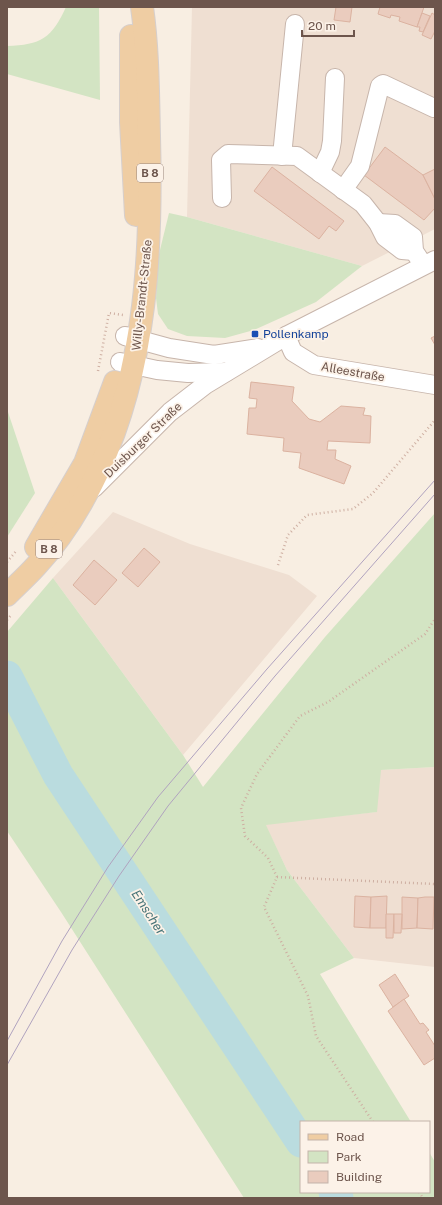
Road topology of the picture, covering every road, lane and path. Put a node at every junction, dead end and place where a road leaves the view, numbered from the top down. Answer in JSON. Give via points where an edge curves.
{"nodes":[{"id":1,"x":131,"y":7,"type":"edge"},
{"id":2,"x":142,"y":7,"type":"edge"},
{"id":3,"x":295,"y":24,"type":"dead end"},
{"id":4,"x":335,"y":78,"type":"dead end"},
{"id":5,"x":434,"y":108,"type":"dead end"},
{"id":6,"x":282,"y":156,"type":"junction"},
{"id":7,"x":320,"y":173,"type":"junction"},
{"id":8,"x":344,"y":190,"type":"junction"},
{"id":9,"x":222,"y":198,"type":"dead end"},
{"id":10,"x":429,"y":263,"type":"edge"},
{"id":11,"x":110,"y":313,"type":"dead end"},
{"id":12,"x":286,"y":336,"type":"junction"},
{"id":13,"x":132,"y":337,"type":"junction"},
{"id":14,"x":266,"y":346,"type":"junction"},
{"id":15,"x":126,"y":363,"type":"junction"},
{"id":16,"x":226,"y":372,"type":"junction"},
{"id":17,"x":97,"y":376,"type":"dead end"},
{"id":18,"x":435,"y":385,"type":"edge"},
{"id":19,"x":435,"y":420,"type":"edge"},
{"id":20,"x":84,"y":499,"type":"junction"},
{"id":21,"x":21,"y":545,"type":"dead end"},
{"id":22,"x":7,"y":562,"type":"edge"},
{"id":23,"x":278,"y":565,"type":"dead end"},
{"id":24,"x":7,"y":594,"type":"edge"},
{"id":25,"x":435,"y":619,"type":"edge"},
{"id":26,"x":277,"y":877,"type":"junction"},
{"id":27,"x":435,"y":884,"type":"edge"},
{"id":28,"x":372,"y":1121,"type":"edge"}],
"edges":[{"from":1,"to":13,"type":"main road","name":"Willy-Brandt-Straße","number":"B 8","via":[[130,122],[136,215],[130,300]]},
{"from":2,"to":13,"type":"main road","name":"Willy-Brandt-Straße","number":"B 8","via":[[149,105],[148,242]]},
{"from":3,"to":6,"type":"street"},
{"from":4,"to":7,"type":"street","via":[[332,141]]},
{"from":5,"to":8,"type":"street","via":[[383,84],[380,86],[360,166]]},
{"from":6,"to":7,"type":"street","via":[[297,156]]},
{"from":6,"to":9,"type":"street","via":[[228,154],[221,160]]},
{"from":7,"to":8,"type":"street"},
{"from":8,"to":10,"type":"street","via":[[363,204],[378,223],[396,224],[413,237],[414,251]]},
{"from":10,"to":12,"type":"street","name":"Duisburger Straße"},
{"from":11,"to":17,"type":"path"},
{"from":12,"to":14,"type":"street","name":"Duisburger Straße"},
{"from":12,"to":18,"type":"street","name":"Alleestraße","via":[[293,352],[314,365]]},
{"from":13,"to":14,"type":"street","name":"Duisburger Straße","via":[[169,348],[214,355]]},
{"from":13,"to":15,"type":"main road","name":"Willy-Brandt-Straße","number":"B 8"},
{"from":14,"to":16,"type":"street","name":"Duisburger Straße"},
{"from":15,"to":16,"type":"street","via":[[188,373]]},
{"from":15,"to":20,"type":"main road","name":"Willy-Brandt-Straße","number":"B 8","via":[[114,434]]},
{"from":15,"to":24,"type":"main road","name":"Willy-Brandt-Straße","number":"B 8","via":[[85,463]]},
{"from":16,"to":20,"type":"street","name":"Duisburger Straße","via":[[170,412]]},
{"from":19,"to":23,"type":"path","via":[[373,493],[353,509],[307,515],[288,534]]},
{"from":20,"to":24,"type":"main road","name":"Willy-Brandt-Straße","number":"B 8","via":[[37,565]]},
{"from":21,"to":22,"type":"path"},
{"from":25,"to":26,"type":"path","via":[[425,634],[328,702],[300,716],[257,774],[241,808],[245,836],[268,858]]},
{"from":26,"to":27,"type":"path"},
{"from":26,"to":28,"type":"path","via":[[264,907],[308,996],[316,1036]]}]}
